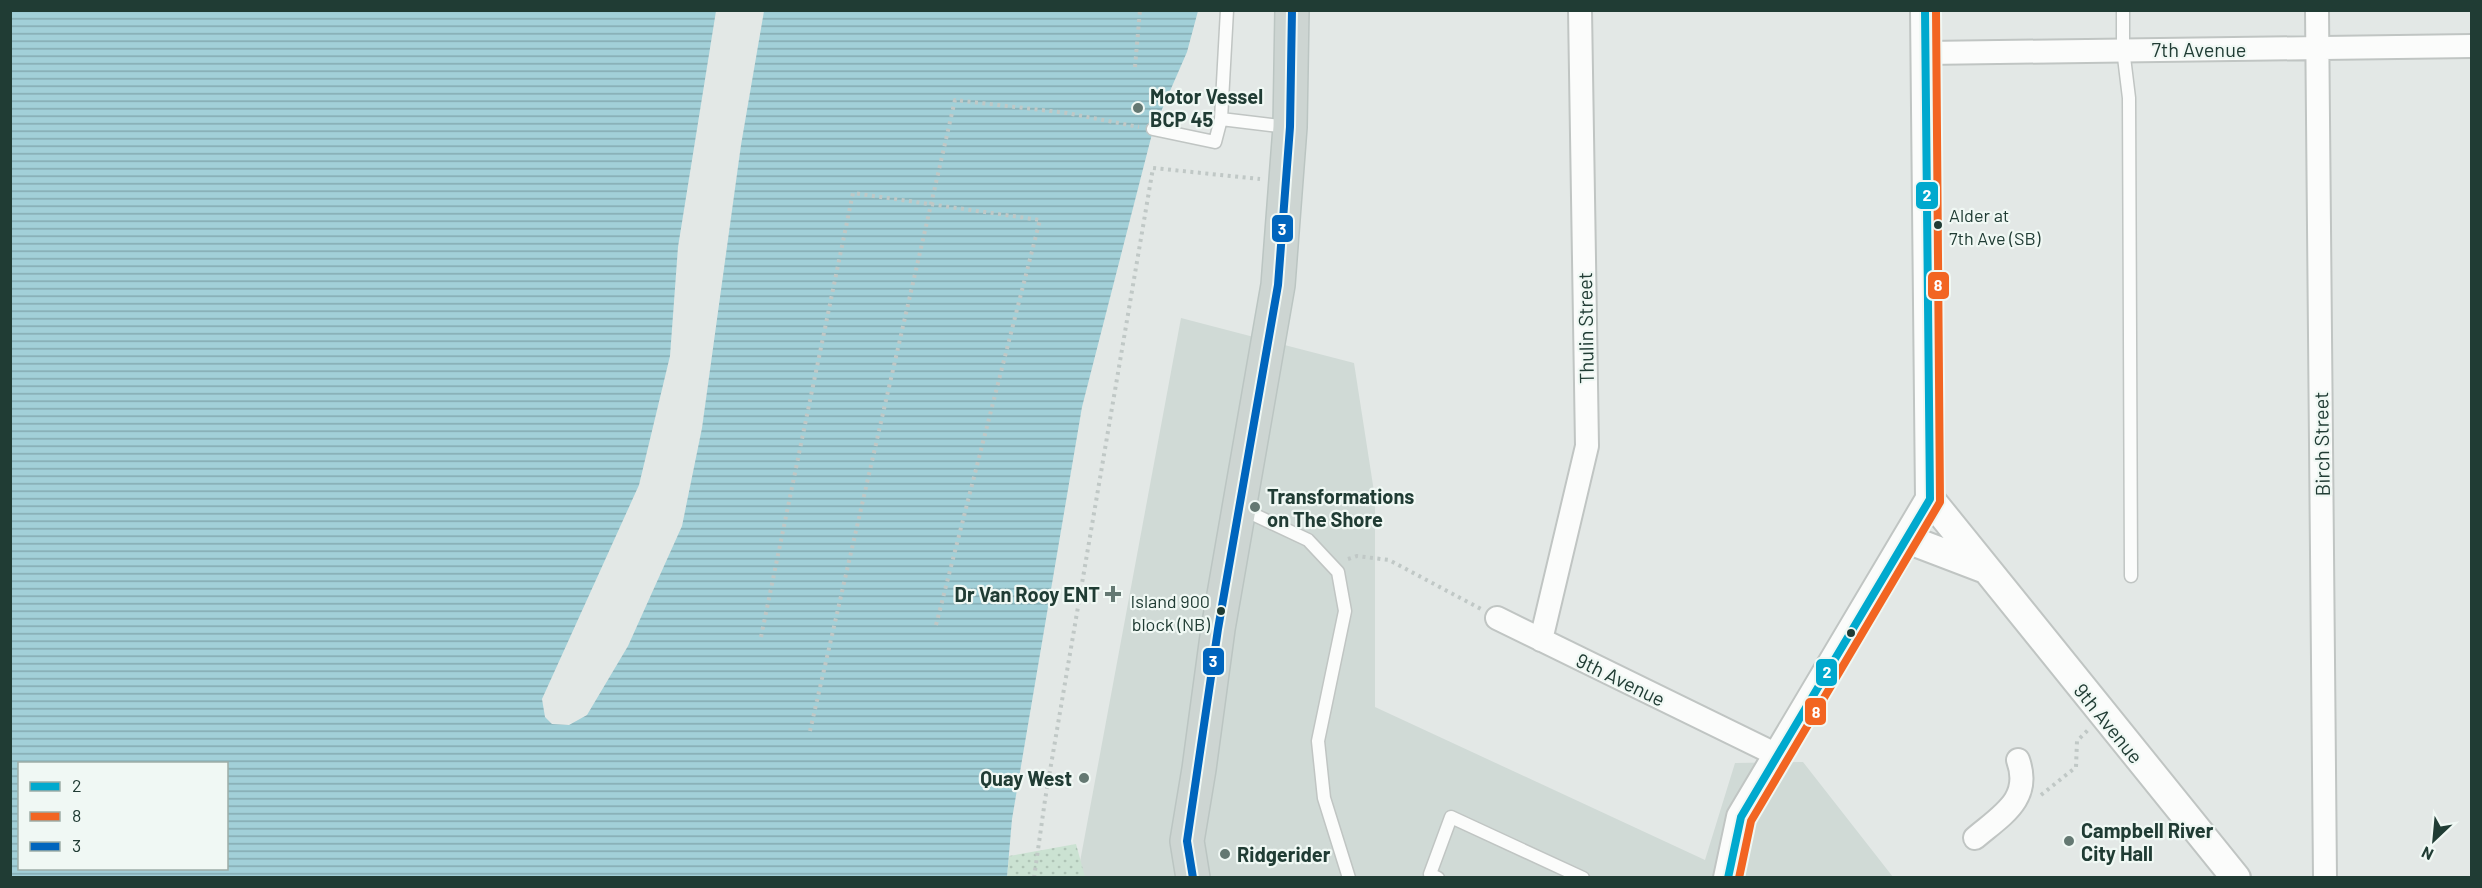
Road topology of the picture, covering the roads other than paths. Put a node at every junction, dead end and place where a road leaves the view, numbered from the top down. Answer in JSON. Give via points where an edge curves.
{"nodes":[{"id":1,"x":1227,"y":10,"type":"edge"},
{"id":2,"x":1292,"y":10,"type":"edge"},
{"id":3,"x":1580,"y":10,"type":"edge"},
{"id":4,"x":1925,"y":10,"type":"edge"},
{"id":5,"x":2123,"y":10,"type":"edge"},
{"id":6,"x":2317,"y":10,"type":"edge"},
{"id":7,"x":2472,"y":46,"type":"edge"},
{"id":8,"x":2123,"y":49,"type":"junction"},
{"id":9,"x":2317,"y":49,"type":"junction"},
{"id":10,"x":1926,"y":53,"type":"junction"},
{"id":11,"x":1221,"y":119,"type":"junction"},
{"id":12,"x":1290,"y":127,"type":"junction"},
{"id":13,"x":1153,"y":129,"type":"road end"},
{"id":14,"x":1930,"y":499,"type":"junction"},
{"id":15,"x":1238,"y":507,"type":"junction"},
{"id":16,"x":1907,"y":540,"type":"junction"},
{"id":17,"x":1983,"y":568,"type":"junction"},
{"id":18,"x":2132,"y":576,"type":"dead end"},
{"id":19,"x":1497,"y":618,"type":"road end"},
{"id":20,"x":1540,"y":640,"type":"junction"},
{"id":21,"x":1777,"y":755,"type":"junction"},
{"id":22,"x":2018,"y":760,"type":"dead end"},
{"id":23,"x":1975,"y":838,"type":"dead end"},
{"id":24,"x":1432,"y":876,"type":"edge"},
{"id":25,"x":1193,"y":878,"type":"edge"},
{"id":26,"x":1349,"y":878,"type":"edge"},
{"id":27,"x":1582,"y":878,"type":"edge"},
{"id":28,"x":1728,"y":878,"type":"edge"},
{"id":29,"x":2236,"y":878,"type":"edge"},
{"id":30,"x":2325,"y":878,"type":"edge"}],
"edges":[{"from":1,"to":11,"type":"lane"},
{"from":2,"to":12,"type":"main road"},
{"from":3,"to":20,"type":"street","name":"Thulin Street","via":[[1587,446]]},
{"from":4,"to":10,"type":"street"},
{"from":5,"to":8,"type":"lane"},
{"from":6,"to":9,"type":"street","name":"Birch Street"},
{"from":7,"to":9,"type":"street","name":"7th Avenue"},
{"from":8,"to":9,"type":"street","name":"7th Avenue"},
{"from":8,"to":10,"type":"street","name":"7th Avenue"},
{"from":8,"to":18,"type":"lane","via":[[2129,98]]},
{"from":9,"to":30,"type":"street","name":"Birch Street"},
{"from":10,"to":14,"type":"street"},
{"from":11,"to":12,"type":"lane"},
{"from":11,"to":13,"type":"lane","via":[[1215,142]]},
{"from":12,"to":15,"type":"main road","via":[[1278,285]]},
{"from":14,"to":16,"type":"street"},
{"from":14,"to":17,"type":"street","name":"9th Avenue"},
{"from":15,"to":25,"type":"main road","via":[[1187,841]]},
{"from":15,"to":26,"type":"lane","via":[[1308,540],[1338,572],[1345,611],[1318,741],[1324,798]]},
{"from":16,"to":17,"type":"street"},
{"from":16,"to":21,"type":"street"},
{"from":17,"to":29,"type":"street","name":"9th Avenue"},
{"from":19,"to":20,"type":"street","name":"9th Avenue"},
{"from":20,"to":21,"type":"street","name":"9th Avenue"},
{"from":21,"to":28,"type":"street","via":[[1741,817]]},
{"from":22,"to":23,"type":"street","via":[[2024,776],[2015,802]]},
{"from":24,"to":27,"type":"lane","via":[[1451,817]]}]}
